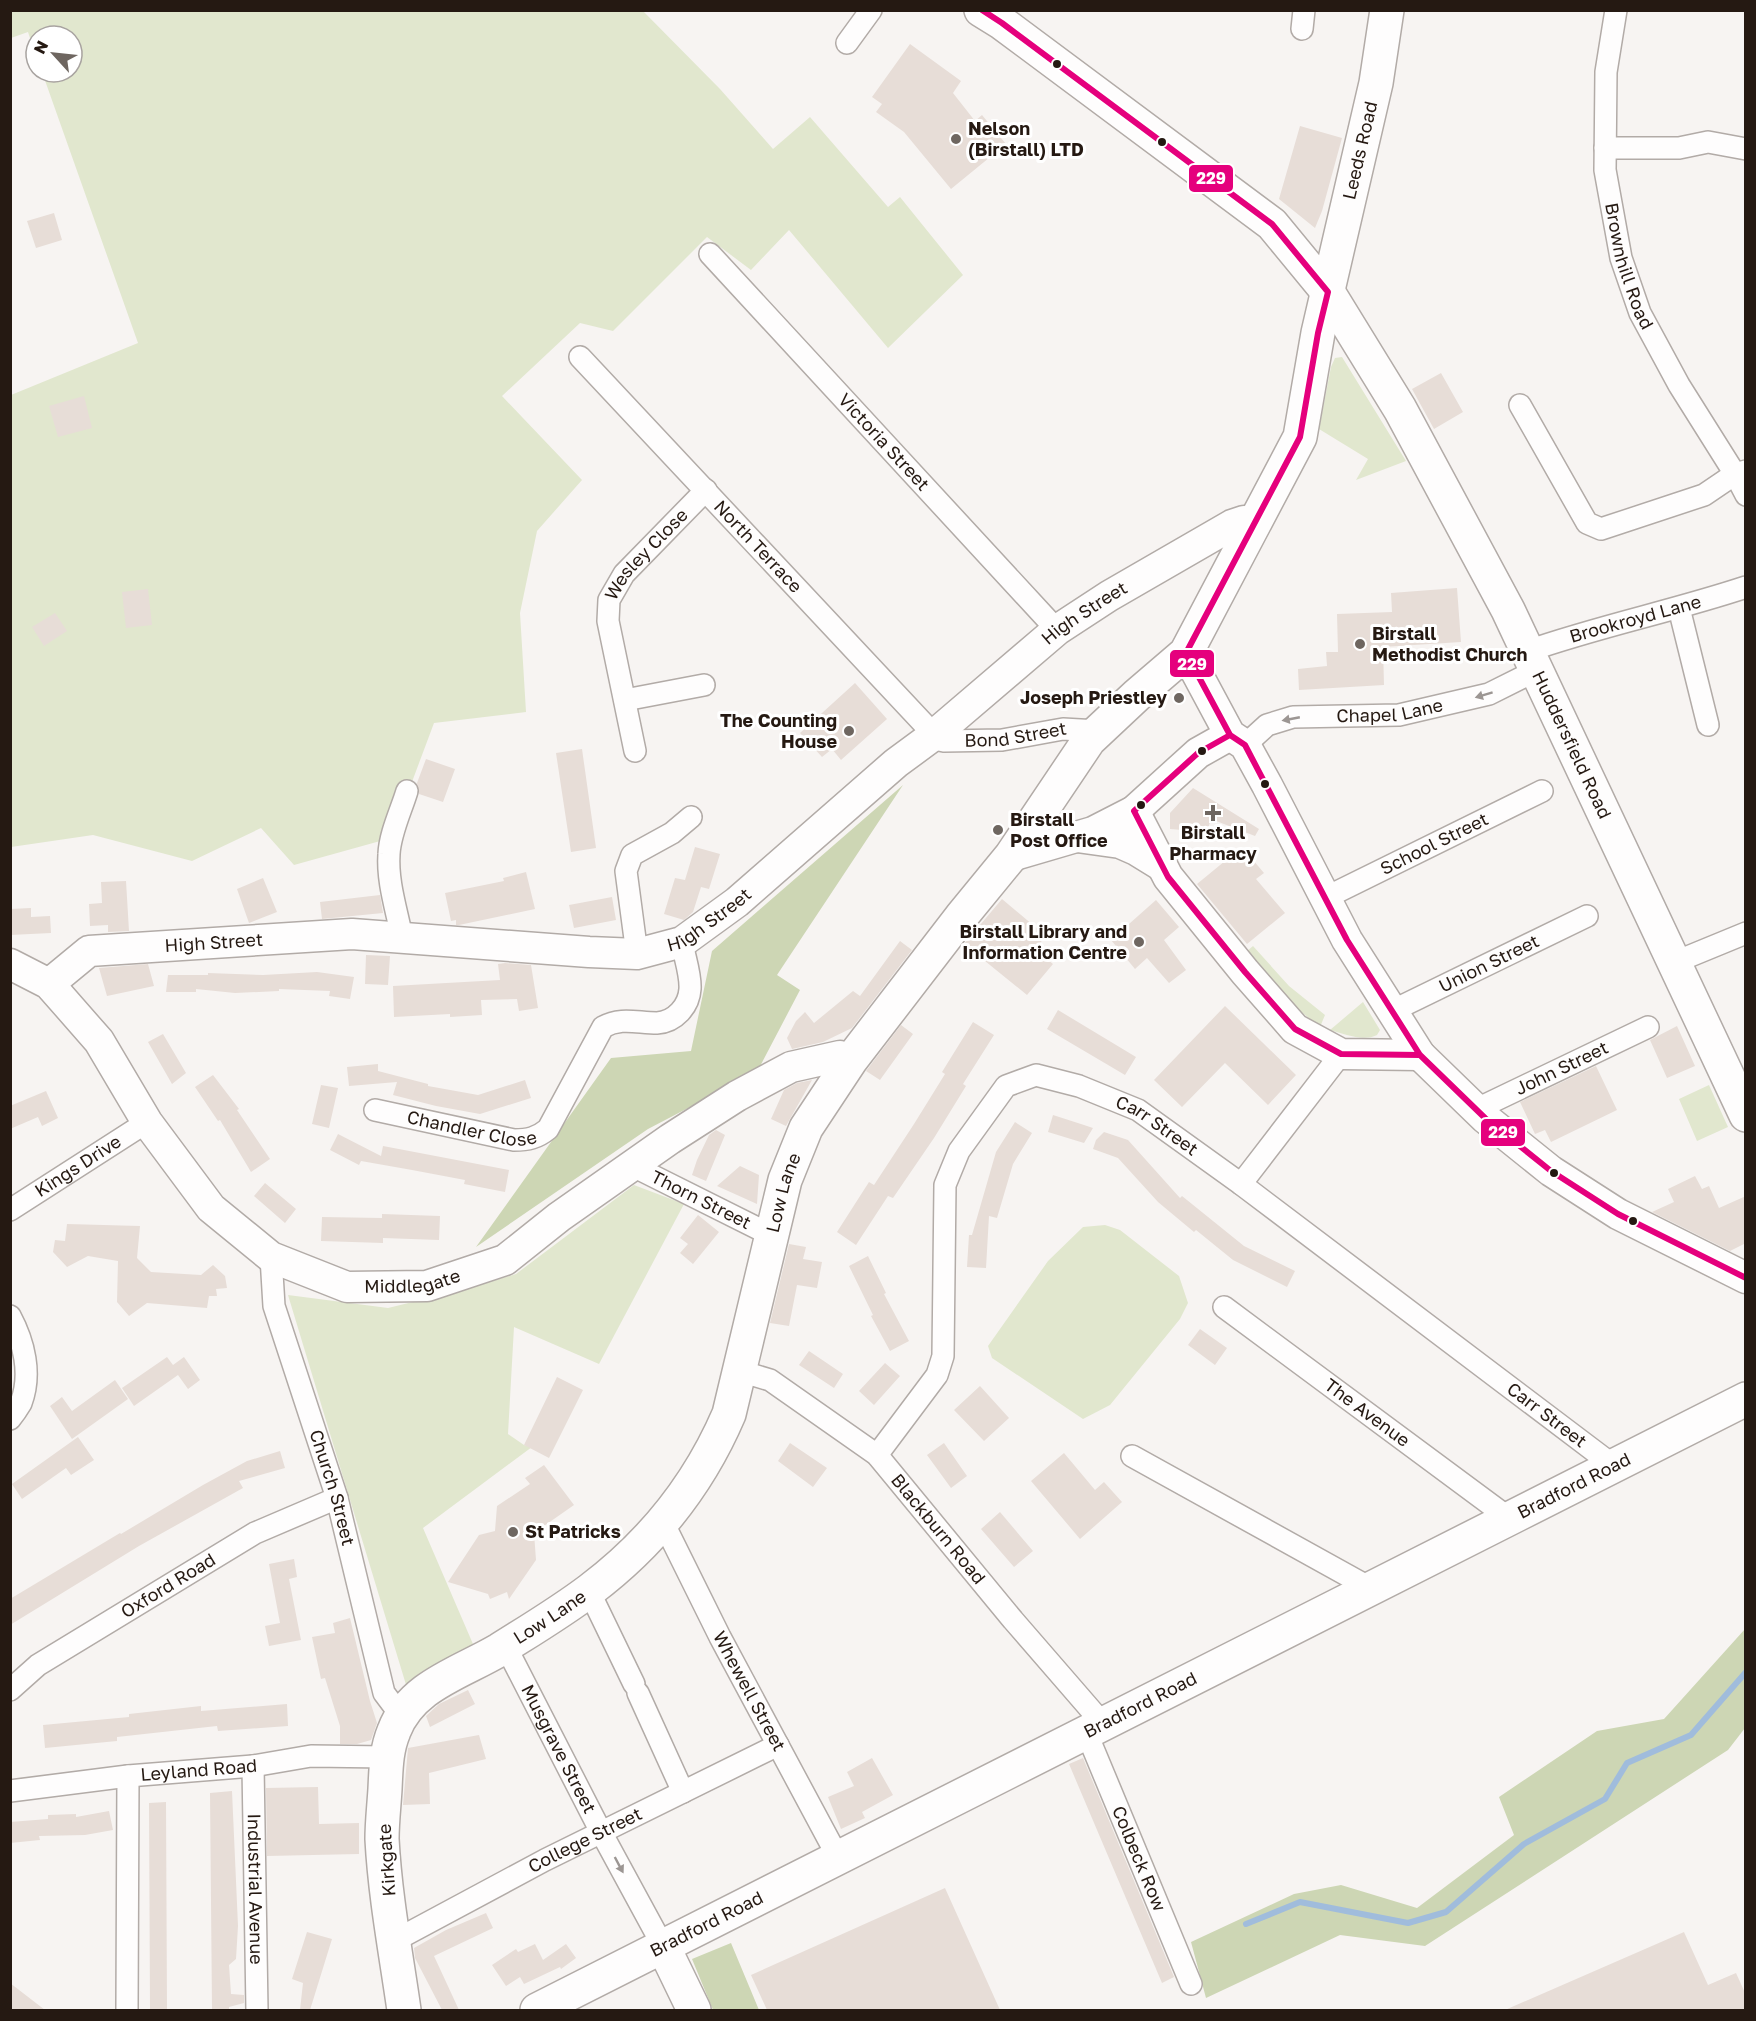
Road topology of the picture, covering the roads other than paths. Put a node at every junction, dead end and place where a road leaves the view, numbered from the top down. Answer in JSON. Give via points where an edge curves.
{"nodes":[{"id":1,"x":871,"y":10,"type":"edge"},
{"id":2,"x":981,"y":10,"type":"edge"},
{"id":3,"x":1387,"y":10,"type":"edge"},
{"id":4,"x":1616,"y":10,"type":"edge"},
{"id":5,"x":846,"y":43,"type":"dead end"},
{"id":6,"x":1605,"y":148,"type":"junction"},
{"id":7,"x":1746,"y":149,"type":"edge"},
{"id":8,"x":710,"y":254,"type":"dead end"},
{"id":9,"x":1328,"y":292,"type":"junction"},
{"id":10,"x":580,"y":357,"type":"dead end"},
{"id":11,"x":1520,"y":405,"type":"dead end"},
{"id":12,"x":1740,"y":472,"type":"edge"},
{"id":13,"x":706,"y":490,"type":"junction"},
{"id":14,"x":1746,"y":495,"type":"edge"},
{"id":15,"x":1254,"y":525,"type":"junction"},
{"id":16,"x":1746,"y":587,"type":"edge"},
{"id":17,"x":1679,"y":608,"type":"junction"},
{"id":18,"x":1057,"y":630,"type":"junction"},
{"id":19,"x":1186,"y":653,"type":"junction"},
{"id":20,"x":1532,"y":661,"type":"junction"},
{"id":21,"x":704,"y":685,"type":"dead end"},
{"id":22,"x":625,"y":700,"type":"junction"},
{"id":23,"x":1708,"y":724,"type":"dead end"},
{"id":24,"x":1098,"y":731,"type":"junction"},
{"id":25,"x":934,"y":735,"type":"junction"},
{"id":26,"x":1237,"y":740,"type":"junction"},
{"id":27,"x":635,"y":751,"type":"dead end"},
{"id":28,"x":407,"y":791,"type":"dead end"},
{"id":29,"x":1542,"y":791,"type":"dead end"},
{"id":30,"x":1134,"y":812,"type":"junction"},
{"id":31,"x":691,"y":817,"type":"dead end"},
{"id":32,"x":1077,"y":837,"type":"junction"},
{"id":33,"x":1011,"y":856,"type":"junction"},
{"id":34,"x":1162,"y":866,"type":"junction"},
{"id":35,"x":1325,"y":898,"type":"junction"},
{"id":36,"x":1587,"y":916,"type":"dead end"},
{"id":37,"x":1746,"y":933,"type":"edge"},
{"id":38,"x":402,"y":938,"type":"junction"},
{"id":39,"x":682,"y":942,"type":"junction"},
{"id":40,"x":637,"y":954,"type":"junction"},
{"id":41,"x":1673,"y":963,"type":"junction"},
{"id":42,"x":10,"y":964,"type":"edge"},
{"id":43,"x":49,"y":984,"type":"junction"},
{"id":44,"x":1392,"y":1011,"type":"junction"},
{"id":45,"x":1648,"y":1027,"type":"dead end"},
{"id":46,"x":1341,"y":1054,"type":"junction"},
{"id":47,"x":1420,"y":1055,"type":"junction"},
{"id":48,"x":851,"y":1060,"type":"junction"},
{"id":49,"x":1477,"y":1109,"type":"junction"},
{"id":50,"x":375,"y":1110,"type":"dead end"},
{"id":51,"x":1746,"y":1115,"type":"edge"},
{"id":52,"x":147,"y":1122,"type":"junction"},
{"id":53,"x":633,"y":1166,"type":"junction"},
{"id":54,"x":1241,"y":1184,"type":"junction"},
{"id":55,"x":10,"y":1210,"type":"edge"},
{"id":56,"x":771,"y":1235,"type":"junction"},
{"id":57,"x":271,"y":1257,"type":"junction"},
{"id":58,"x":1746,"y":1278,"type":"edge"},
{"id":59,"x":1224,"y":1307,"type":"dead end"},
{"id":60,"x":10,"y":1316,"type":"edge"},
{"id":61,"x":740,"y":1371,"type":"junction"},
{"id":62,"x":1746,"y":1399,"type":"edge"},
{"id":63,"x":10,"y":1419,"type":"edge"},
{"id":64,"x":877,"y":1455,"type":"junction"},
{"id":65,"x":1132,"y":1456,"type":"dead end"},
{"id":66,"x":1614,"y":1466,"type":"junction"},
{"id":67,"x":338,"y":1498,"type":"junction"},
{"id":68,"x":1510,"y":1519,"type":"junction"},
{"id":69,"x":663,"y":1522,"type":"junction"},
{"id":70,"x":1372,"y":1589,"type":"junction"},
{"id":71,"x":589,"y":1591,"type":"junction"},
{"id":72,"x":506,"y":1645,"type":"junction"},
{"id":73,"x":10,"y":1690,"type":"edge"},
{"id":74,"x":403,"y":1712,"type":"junction"},
{"id":75,"x":1096,"y":1729,"type":"junction"},
{"id":76,"x":778,"y":1745,"type":"junction"},
{"id":77,"x":387,"y":1757,"type":"junction"},
{"id":78,"x":253,"y":1766,"type":"junction"},
{"id":79,"x":128,"y":1776,"type":"junction"},
{"id":80,"x":10,"y":1791,"type":"edge"},
{"id":81,"x":683,"y":1792,"type":"junction"},
{"id":82,"x":601,"y":1832,"type":"junction"},
{"id":83,"x":839,"y":1859,"type":"junction"},
{"id":84,"x":394,"y":1941,"type":"junction"},
{"id":85,"x":664,"y":1948,"type":"junction"},
{"id":86,"x":1191,"y":1984,"type":"dead end"},
{"id":87,"x":127,"y":2010,"type":"edge"},
{"id":88,"x":257,"y":2010,"type":"edge"},
{"id":89,"x":404,"y":2010,"type":"edge"},
{"id":90,"x":537,"y":2010,"type":"edge"},
{"id":91,"x":694,"y":2010,"type":"edge"}],
"edges":[{"from":1,"to":5,"type":"street"},
{"from":2,"to":9,"type":"main road","name":"Huddersfield Road","via":[[1272,224]]},
{"from":3,"to":9,"type":"main road","name":"Leeds Road","via":[[1376,83]]},
{"from":4,"to":6,"type":"street","name":"Brownhill Road","via":[[1606,72]]},
{"from":6,"to":7,"type":"street","via":[[1678,148],[1708,142]]},
{"from":6,"to":12,"type":"street","name":"Brownhill Road","via":[[1605,170],[1621,258],[1640,313],[1679,385]]},
{"from":8,"to":18,"type":"street","name":"Victoria Street"},
{"from":9,"to":15,"type":"main road","name":"Leeds Road","via":[[1300,437]]},
{"from":9,"to":20,"type":"main road","name":"Huddersfield Road","via":[[1400,409]]},
{"from":10,"to":13,"type":"street","name":"North Terrace"},
{"from":11,"to":12,"type":"street","via":[[1587,523],[1601,529],[1704,495]]},
{"from":12,"to":14,"type":"street","name":"Brownhill Road"},
{"from":13,"to":22,"type":"street","name":"Wesley Close","via":[[624,574],[609,600],[608,621]]},
{"from":13,"to":25,"type":"street","name":"North Terrace"},
{"from":15,"to":18,"type":"street","name":"High Street","via":[[1244,521],[1232,525]]},
{"from":15,"to":19,"type":"main road","name":"Leeds Road"},
{"from":16,"to":17,"type":"street","name":"Brookroyd Lane"},
{"from":17,"to":20,"type":"street","name":"Brookroyd Lane","via":[[1573,635]]},
{"from":17,"to":23,"type":"street"},
{"from":18,"to":25,"type":"street","name":"High Street"},
{"from":19,"to":24,"type":"main road","name":"Low Lane"},
{"from":19,"to":26,"type":"street"},
{"from":20,"to":26,"type":"street","name":"Chapel Lane","one_way":true,"via":[[1489,694],[1399,715],[1293,717]]},
{"from":20,"to":41,"type":"main road","name":"Huddersfield Road"},
{"from":21,"to":22,"type":"street"},
{"from":22,"to":27,"type":"street","name":"Wesley Close"},
{"from":24,"to":25,"type":"street","name":"Bond Street","via":[[1063,729],[1002,740],[944,741]]},
{"from":24,"to":33,"type":"main road","name":"Low Lane"},
{"from":25,"to":39,"type":"street","name":"High Street","via":[[896,763],[737,902]]},
{"from":26,"to":30,"type":"street","name":"Chapel Lane","via":[[1198,753]]},
{"from":26,"to":35,"type":"street"},
{"from":28,"to":38,"type":"street","via":[[389,855]]},
{"from":29,"to":35,"type":"street","name":"School Street"},
{"from":30,"to":32,"type":"street","name":"Chapel Lane"},
{"from":30,"to":34,"type":"street"},
{"from":31,"to":40,"type":"street","via":[[672,833],[632,855],[626,871]]},
{"from":32,"to":33,"type":"street","name":"Chapel Lane"},
{"from":32,"to":34,"type":"street","via":[[1120,843]]},
{"from":33,"to":48,"type":"main road","name":"Low Lane"},
{"from":34,"to":46,"type":"street","via":[[1295,1029]]},
{"from":35,"to":44,"type":"street"},
{"from":36,"to":44,"type":"street","name":"Union Street"},
{"from":37,"to":41,"type":"street"},
{"from":38,"to":40,"type":"street","name":"High Street"},
{"from":38,"to":43,"type":"street","name":"High Street","via":[[352,934],[89,951]]},
{"from":39,"to":40,"type":"street","name":"High Street"},
{"from":39,"to":50,"type":"street","name":"Chandler Close","via":[[690,989],[678,1015],[659,1023],[614,1022],[603,1027],[548,1129],[539,1136],[514,1140]]},
{"from":41,"to":51,"type":"main road","name":"Huddersfield Road"},
{"from":42,"to":43,"type":"street"},
{"from":43,"to":52,"type":"street","name":"Middlegate","via":[[99,1041]]},
{"from":44,"to":47,"type":"street"},
{"from":45,"to":49,"type":"street","name":"John Street"},
{"from":46,"to":47,"type":"street"},
{"from":46,"to":54,"type":"street"},
{"from":47,"to":49,"type":"street"},
{"from":48,"to":53,"type":"street","name":"Middlegate","via":[[840,1056],[791,1067],[737,1096]]},
{"from":48,"to":56,"type":"main road","name":"Low Lane","via":[[806,1128],[785,1180]]},
{"from":49,"to":58,"type":"street","via":[[1551,1171],[1618,1214]]},
{"from":52,"to":55,"type":"street","name":"Kings Drive"},
{"from":52,"to":57,"type":"street","name":"Middlegate","via":[[211,1208]]},
{"from":53,"to":56,"type":"street","name":"Thorn Street"},
{"from":53,"to":57,"type":"street","name":"Middlegate","via":[[505,1260],[427,1286],[347,1287]]},
{"from":54,"to":64,"type":"street","name":"Carr Street","via":[[1138,1110],[1079,1086],[1036,1075],[1005,1086],[959,1151],[945,1185],[943,1356],[937,1375]]},
{"from":54,"to":66,"type":"street","name":"Carr Street"},
{"from":56,"to":61,"type":"main road","name":"Low Lane"},
{"from":57,"to":67,"type":"street","name":"Church Street","via":[[274,1306]]},
{"from":59,"to":68,"type":"street","name":"The Avenue"},
{"from":60,"to":63,"type":"street","via":[[25,1356],[25,1380],[21,1402]]},
{"from":61,"to":64,"type":"street","name":"Blackburn Road","via":[[770,1380]]},
{"from":61,"to":69,"type":"main road","name":"Low Lane","via":[[729,1414],[713,1450]]},
{"from":62,"to":66,"type":"main road","name":"Bradford Road"},
{"from":64,"to":75,"type":"street","name":"Blackburn Road","via":[[1013,1620]]},
{"from":65,"to":70,"type":"street"},
{"from":66,"to":68,"type":"main road","name":"Bradford Road"},
{"from":67,"to":73,"type":"street","name":"Oxford Road","via":[[255,1533],[38,1665]]},
{"from":67,"to":74,"type":"street","name":"Church Street","via":[[384,1693]]},
{"from":68,"to":70,"type":"main road","name":"Bradford Road"},
{"from":69,"to":71,"type":"main road","name":"Low Lane","via":[[630,1557]]},
{"from":69,"to":76,"type":"street","name":"Whewell Street"},
{"from":70,"to":75,"type":"main road","name":"Bradford Road"},
{"from":71,"to":72,"type":"main road","name":"Low Lane"},
{"from":71,"to":81,"type":"street"},
{"from":72,"to":74,"type":"main road","name":"Low Lane","via":[[424,1691]]},
{"from":72,"to":82,"type":"street","name":"Musgrave Street"},
{"from":74,"to":77,"type":"main road","name":"Kirkgate"},
{"from":75,"to":83,"type":"main road","name":"Bradford Road"},
{"from":75,"to":86,"type":"street","name":"Colbeck Row"},
{"from":76,"to":81,"type":"street","name":"College Street"},
{"from":76,"to":83,"type":"street","name":"Whewell Street"},
{"from":77,"to":78,"type":"street","name":"Leyland Road","via":[[311,1756]]},
{"from":77,"to":84,"type":"main road","name":"Kirkgate","via":[[382,1838]]},
{"from":78,"to":79,"type":"street","name":"Leyland Road"},
{"from":78,"to":88,"type":"street","name":"Industrial Avenue"},
{"from":79,"to":80,"type":"street","name":"Leyland Road"},
{"from":79,"to":87,"type":"street"},
{"from":81,"to":82,"type":"street","name":"College Street"},
{"from":82,"to":84,"type":"street","name":"College Street"},
{"from":82,"to":85,"type":"street","name":"Musgrave Street","one_way":true},
{"from":83,"to":85,"type":"main road","name":"Bradford Road"},
{"from":84,"to":89,"type":"main road","name":"Kirkgate"},
{"from":85,"to":90,"type":"main road","name":"Bradford Road"},
{"from":85,"to":91,"type":"main road"}]}
